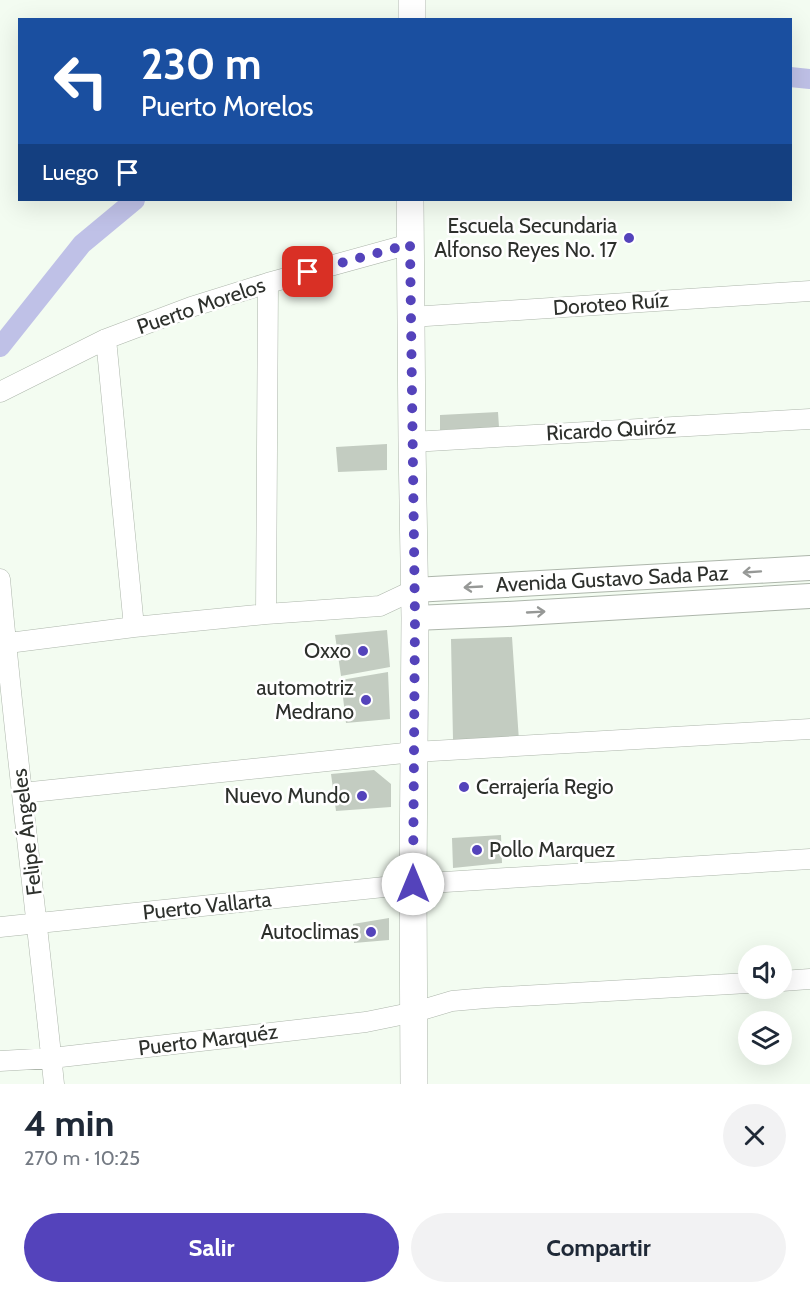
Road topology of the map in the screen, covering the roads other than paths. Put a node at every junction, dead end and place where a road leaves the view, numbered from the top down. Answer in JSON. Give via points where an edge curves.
{"nodes":[{"id":1,"x":410,"y":201,"type":"edge"},
{"id":2,"x":410,"y":244,"type":"junction"},
{"id":3,"x":267,"y":283,"type":"junction"},
{"id":4,"x":810,"y":291,"type":"edge"},
{"id":5,"x":411,"y":316,"type":"junction"},
{"id":6,"x":106,"y":339,"type":"junction"},
{"id":7,"x":0,"y":392,"type":"edge"},
{"id":8,"x":810,"y":419,"type":"edge"},
{"id":9,"x":412,"y":442,"type":"junction"},
{"id":10,"x":810,"y":568,"type":"edge"},
{"id":11,"x":0,"y":579,"type":"edge"},
{"id":12,"x":414,"y":590,"type":"junction"},
{"id":13,"x":810,"y":596,"type":"edge"},
{"id":14,"x":380,"y":606,"type":"junction"},
{"id":15,"x":266,"y":614,"type":"junction"},
{"id":16,"x":415,"y":618,"type":"junction"},
{"id":17,"x":134,"y":627,"type":"junction"},
{"id":18,"x":3,"y":643,"type":"edge"},
{"id":19,"x":810,"y":729,"type":"edge"},
{"id":20,"x":414,"y":752,"type":"junction"},
{"id":21,"x":21,"y":793,"type":"junction"},
{"id":22,"x":810,"y":858,"type":"edge"},
{"id":23,"x":413,"y":884,"type":"junction"},
{"id":24,"x":38,"y":923,"type":"junction"},
{"id":25,"x":0,"y":927,"type":"edge"},
{"id":26,"x":810,"y":979,"type":"edge"},
{"id":27,"x":792,"y":980,"type":"edge"},
{"id":28,"x":738,"y":983,"type":"edge"},
{"id":29,"x":415,"y":1012,"type":"junction"},
{"id":30,"x":52,"y":1058,"type":"junction"},
{"id":31,"x":0,"y":1061,"type":"edge"},
{"id":32,"x":54,"y":1084,"type":"edge"},
{"id":33,"x":414,"y":1084,"type":"edge"}],
"edges":[{"from":1,"to":2,"type":"main road"},
{"from":2,"to":3,"type":"street","name":"Puerto Morelos"},
{"from":2,"to":5,"type":"main road"},
{"from":3,"to":6,"type":"street","name":"Puerto Morelos"},
{"from":3,"to":15,"type":"street"},
{"from":4,"to":5,"type":"street","name":"Doroteo Ruíz"},
{"from":5,"to":9,"type":"main road"},
{"from":6,"to":7,"type":"street","name":"Puerto Morelos"},
{"from":6,"to":17,"type":"street"},
{"from":8,"to":9,"type":"street","name":"Ricardo Quiróz"},
{"from":9,"to":12,"type":"main road"},
{"from":10,"to":12,"type":"street","name":"Avenida Gustavo Sada Paz","one_way":true},
{"from":11,"to":18,"type":"street","name":"Felipe Ángeles"},
{"from":12,"to":14,"type":"street"},
{"from":12,"to":16,"type":"main road"},
{"from":16,"to":13,"type":"street","name":"Avenida Gustavo Sada Paz","one_way":true},
{"from":14,"to":15,"type":"street"},
{"from":14,"to":16,"type":"street"},
{"from":15,"to":17,"type":"street"},
{"from":16,"to":20,"type":"main road"},
{"from":17,"to":18,"type":"street"},
{"from":18,"to":21,"type":"street","name":"Felipe Ángeles"},
{"from":19,"to":20,"type":"street"},
{"from":20,"to":21,"type":"street"},
{"from":20,"to":23,"type":"main road"},
{"from":21,"to":24,"type":"street","name":"Felipe Ángeles"},
{"from":22,"to":23,"type":"street","name":"Puerto Vallarta"},
{"from":23,"to":24,"type":"street","name":"Puerto Vallarta"},
{"from":23,"to":29,"type":"main road"},
{"from":24,"to":25,"type":"street","name":"Puerto Vallarta"},
{"from":24,"to":30,"type":"street","name":"Felipe Ángeles"},
{"from":26,"to":27,"type":"street"},
{"from":28,"to":29,"type":"street","name":"Puerto Marquéz","via":[[452,1001]]},
{"from":29,"to":30,"type":"street","name":"Puerto Marquéz","via":[[366,1022]]},
{"from":29,"to":33,"type":"main road"},
{"from":30,"to":31,"type":"street","name":"Puerto Marquéz"},
{"from":30,"to":32,"type":"street","name":"Felipe Ángeles"}]}
